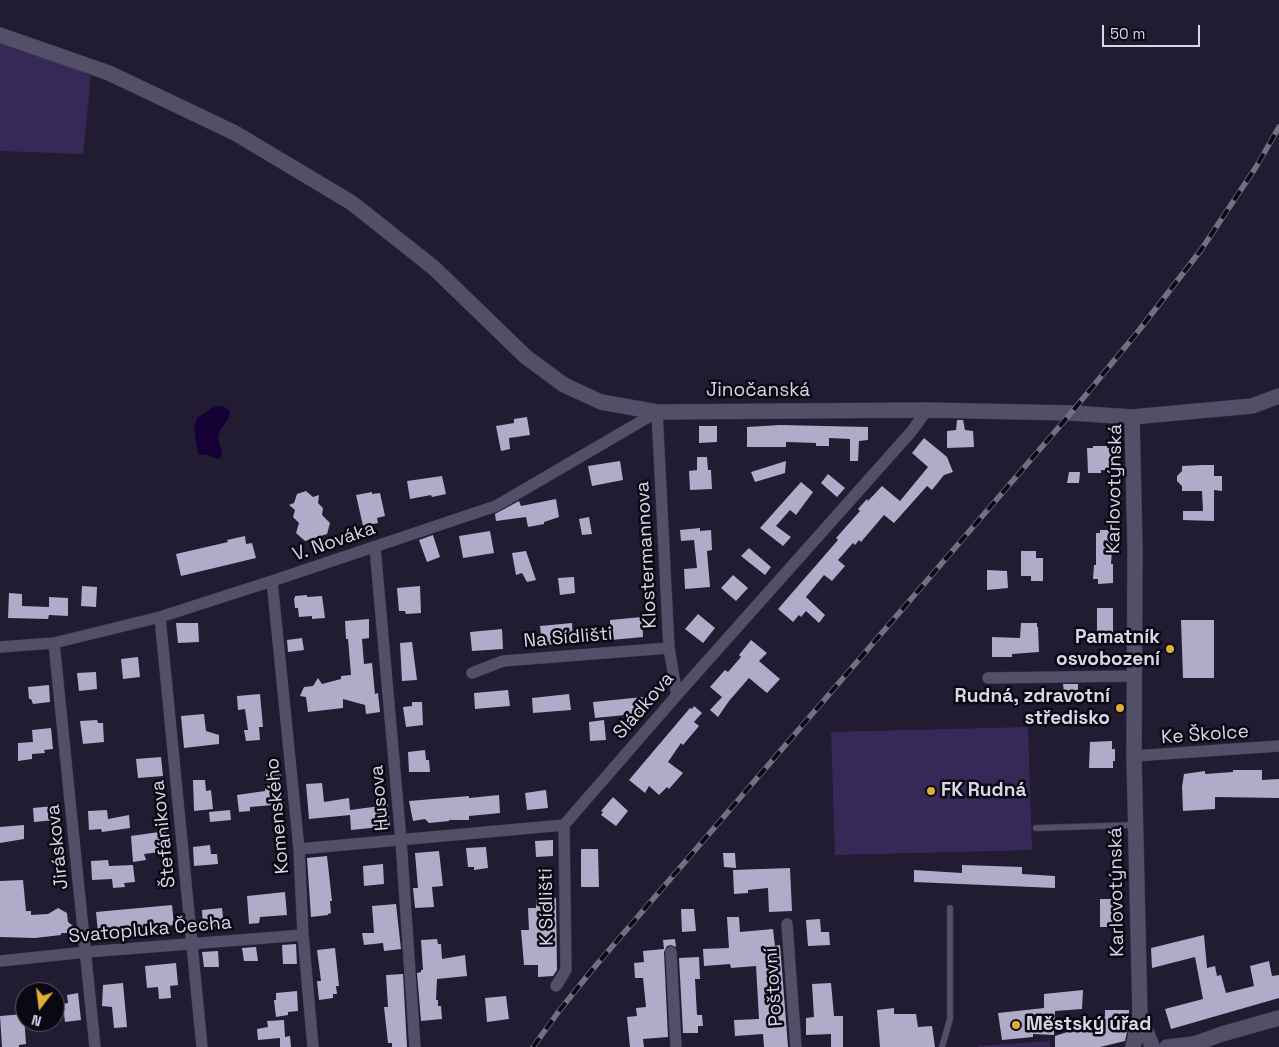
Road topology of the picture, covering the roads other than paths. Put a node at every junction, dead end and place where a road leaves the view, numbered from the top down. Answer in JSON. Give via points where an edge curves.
{"nodes":[{"id":1,"x":0,"y":35,"type":"edge"},
{"id":2,"x":1279,"y":396,"type":"edge"},
{"id":3,"x":927,"y":410,"type":"junction"},
{"id":4,"x":657,"y":412,"type":"junction"},
{"id":5,"x":1132,"y":417,"type":"junction"},
{"id":6,"x":375,"y":547,"type":"junction"},
{"id":7,"x":272,"y":581,"type":"junction"},
{"id":8,"x":160,"y":617,"type":"junction"},
{"id":9,"x":54,"y":643,"type":"junction"},
{"id":10,"x":0,"y":648,"type":"edge"},
{"id":11,"x":669,"y":648,"type":"junction"},
{"id":12,"x":472,"y":673,"type":"dead end"},
{"id":13,"x":1134,"y":676,"type":"junction"},
{"id":14,"x":988,"y":678,"type":"dead end"},
{"id":15,"x":677,"y":695,"type":"junction"},
{"id":16,"x":1279,"y":746,"type":"edge"},
{"id":17,"x":1134,"y":756,"type":"junction"},
{"id":18,"x":564,"y":825,"type":"junction"},
{"id":19,"x":1136,"y":825,"type":"junction"},
{"id":20,"x":1036,"y":828,"type":"dead end"},
{"id":21,"x":401,"y":840,"type":"junction"},
{"id":22,"x":300,"y":849,"type":"junction"},
{"id":23,"x":950,"y":908,"type":"dead end"},
{"id":24,"x":787,"y":924,"type":"dead end"},
{"id":25,"x":303,"y":935,"type":"junction"},
{"id":26,"x":192,"y":945,"type":"junction"},
{"id":27,"x":87,"y":952,"type":"junction"},
{"id":28,"x":671,"y":952,"type":"dead end"},
{"id":29,"x":0,"y":961,"type":"edge"},
{"id":30,"x":556,"y":986,"type":"dead end"},
{"id":31,"x":1140,"y":1016,"type":"junction"},
{"id":32,"x":1279,"y":1018,"type":"edge"},
{"id":33,"x":1192,"y":1046,"type":"edge"},
{"id":34,"x":95,"y":1047,"type":"edge"},
{"id":35,"x":202,"y":1047,"type":"edge"},
{"id":36,"x":313,"y":1047,"type":"edge"},
{"id":37,"x":415,"y":1047,"type":"edge"},
{"id":38,"x":676,"y":1047,"type":"edge"},
{"id":39,"x":796,"y":1047,"type":"edge"},
{"id":40,"x":942,"y":1047,"type":"edge"},
{"id":41,"x":1133,"y":1047,"type":"edge"},
{"id":42,"x":1138,"y":1047,"type":"edge"},
{"id":43,"x":1153,"y":1047,"type":"edge"},
{"id":44,"x":1166,"y":1047,"type":"edge"}],
"edges":[{"from":1,"to":4,"type":"street","name":"Jinočanská","via":[[109,73],[235,133],[352,204],[434,268],[526,357],[564,385],[601,402]]},
{"from":2,"to":5,"type":"street","name":"Karlovotýnská","via":[[1252,406]]},
{"from":3,"to":4,"type":"street","name":"Jinočanská"},
{"from":3,"to":5,"type":"street","name":"Jinočanská"},
{"from":3,"to":15,"type":"street","name":"Sládkova"},
{"from":4,"to":6,"type":"street","name":"V. Nováka","via":[[496,506]]},
{"from":4,"to":11,"type":"street","name":"Klostermannova"},
{"from":5,"to":13,"type":"street","name":"Karlovotýnská"},
{"from":6,"to":7,"type":"street","name":"V. Nováka"},
{"from":6,"to":21,"type":"street","name":"Husova"},
{"from":7,"to":8,"type":"street","name":"V. Nováka"},
{"from":7,"to":22,"type":"street","name":"Komenského"},
{"from":8,"to":9,"type":"street","name":"V. Nováka"},
{"from":8,"to":26,"type":"street","name":"Štefánikova"},
{"from":9,"to":10,"type":"street","name":"V. Nováka"},
{"from":9,"to":27,"type":"street","name":"Jiráskova"},
{"from":11,"to":12,"type":"street","name":"Na Sídlišti","via":[[503,661]]},
{"from":11,"to":15,"type":"street","name":"Klostermannova"},
{"from":13,"to":14,"type":"street"},
{"from":13,"to":17,"type":"street","name":"Karlovotýnská"},
{"from":15,"to":18,"type":"street","name":"Sládkova"},
{"from":16,"to":17,"type":"street","name":"Ke Školce"},
{"from":17,"to":19,"type":"street","name":"Karlovotýnská"},
{"from":18,"to":21,"type":"street"},
{"from":18,"to":30,"type":"street","name":"K Sídlišti","via":[[566,970]]},
{"from":19,"to":20,"type":"lane"},
{"from":19,"to":31,"type":"street","name":"Karlovotýnská"},
{"from":21,"to":22,"type":"street"},
{"from":21,"to":37,"type":"street","name":"Husova"},
{"from":22,"to":25,"type":"street","name":"Komenského"},
{"from":23,"to":40,"type":"lane","via":[[950,1018]]},
{"from":24,"to":39,"type":"street","name":"Poštovní"},
{"from":25,"to":26,"type":"street","name":"Svatopluka Čecha"},
{"from":25,"to":36,"type":"street","name":"Komenského"},
{"from":26,"to":27,"type":"street","name":"Svatopluka Čecha"},
{"from":26,"to":35,"type":"street","name":"Štefánikova"},
{"from":27,"to":29,"type":"street","name":"Svatopluka Čecha"},
{"from":27,"to":34,"type":"street","name":"Jiráskova"},
{"from":28,"to":38,"type":"street"},
{"from":31,"to":41,"type":"street"},
{"from":31,"to":43,"type":"street"},
{"from":32,"to":33,"type":"street"},
{"from":33,"to":44,"type":"street"},
{"from":42,"to":43,"type":"street"}]}
